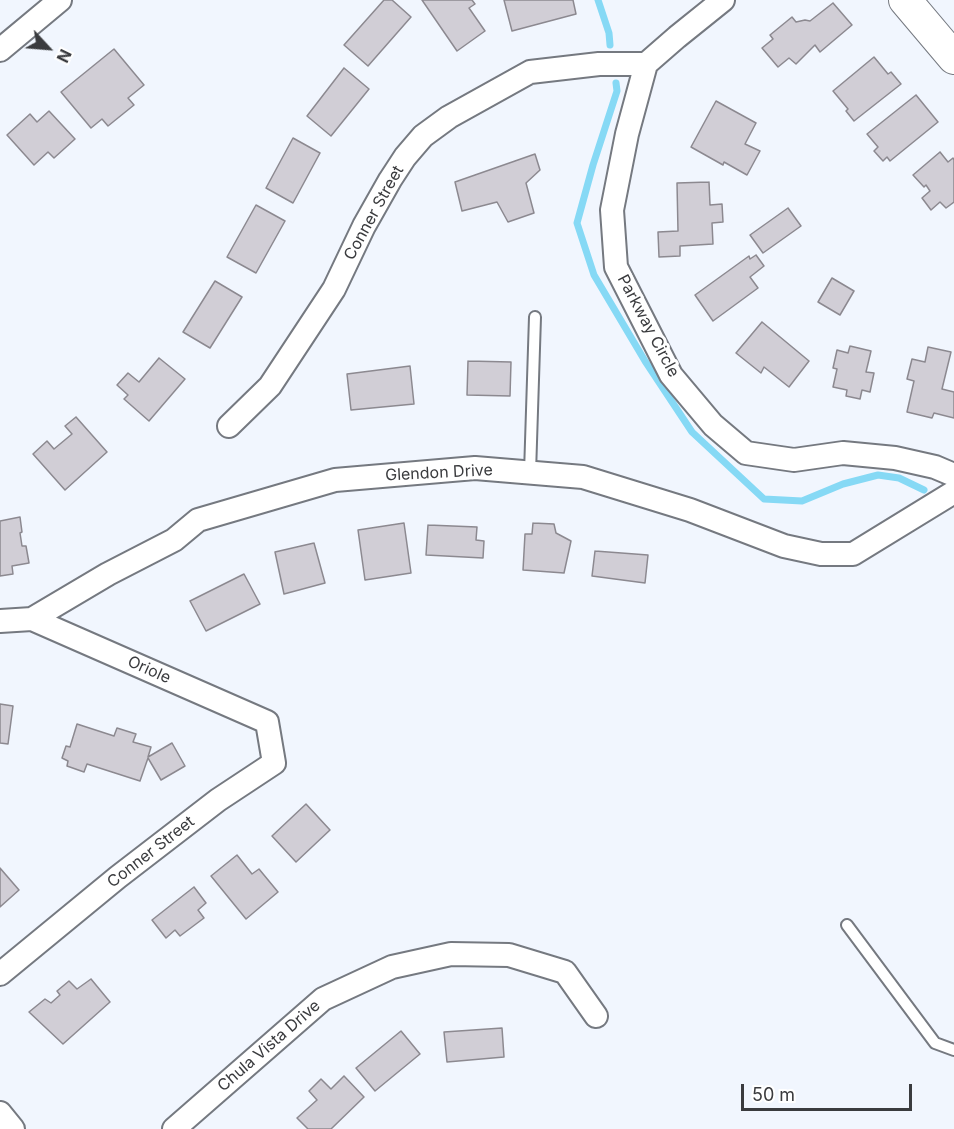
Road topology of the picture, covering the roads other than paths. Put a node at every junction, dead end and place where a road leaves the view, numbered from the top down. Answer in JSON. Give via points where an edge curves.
{"nodes":[{"id":1,"x":60,"y":0,"type":"edge"},
{"id":2,"x":723,"y":0,"type":"edge"},
{"id":3,"x":905,"y":0,"type":"edge"},
{"id":4,"x":0,"y":50,"type":"edge"},
{"id":5,"x":954,"y":58,"type":"edge"},
{"id":6,"x":646,"y":64,"type":"junction"},
{"id":7,"x":535,"y":318,"type":"dead end"},
{"id":8,"x":229,"y":426,"type":"dead end"},
{"id":9,"x":530,"y":472,"type":"junction"},
{"id":10,"x":954,"y":475,"type":"edge"},
{"id":11,"x":954,"y":492,"type":"edge"},
{"id":12,"x":32,"y":619,"type":"junction"},
{"id":13,"x":0,"y":621,"type":"edge"},
{"id":14,"x":267,"y":722,"type":"joint"},
{"id":15,"x":847,"y":925,"type":"dead end"},
{"id":16,"x":0,"y":974,"type":"edge"},
{"id":17,"x":596,"y":1016,"type":"dead end"},
{"id":18,"x":954,"y":1050,"type":"edge"},
{"id":19,"x":0,"y":1113,"type":"edge"},
{"id":20,"x":13,"y":1129,"type":"edge"},
{"id":21,"x":174,"y":1129,"type":"edge"}],
"edges":[{"from":1,"to":4,"type":"street"},
{"from":2,"to":6,"type":"street"},
{"from":3,"to":5,"type":"main road"},
{"from":6,"to":8,"type":"street","name":"Conner Street","via":[[599,64],[530,72],[423,136],[390,180],[334,289],[270,386]]},
{"from":6,"to":10,"type":"street","name":"Parkway Circle","via":[[612,210],[616,267],[671,375],[713,425],[746,453],[794,460],[843,453],[895,458]]},
{"from":7,"to":9,"type":"lane"},
{"from":9,"to":11,"type":"street","name":"Glendon Drive","via":[[583,477],[690,510],[784,546],[821,554],[853,554]]},
{"from":9,"to":12,"type":"street","name":"Glendon Drive","via":[[475,468],[335,480],[210,516]]},
{"from":12,"to":13,"type":"street","name":"Glendon Drive"},
{"from":12,"to":14,"type":"street","name":"Oriole"},
{"from":14,"to":16,"type":"street","name":"Conner Street","via":[[274,763],[218,800],[118,877]]},
{"from":15,"to":18,"type":"lane","via":[[935,1043]]},
{"from":17,"to":21,"type":"street","name":"Chula Vista Drive","via":[[565,972],[509,955],[451,954],[392,967],[323,999]]},
{"from":19,"to":20,"type":"street"}]}
